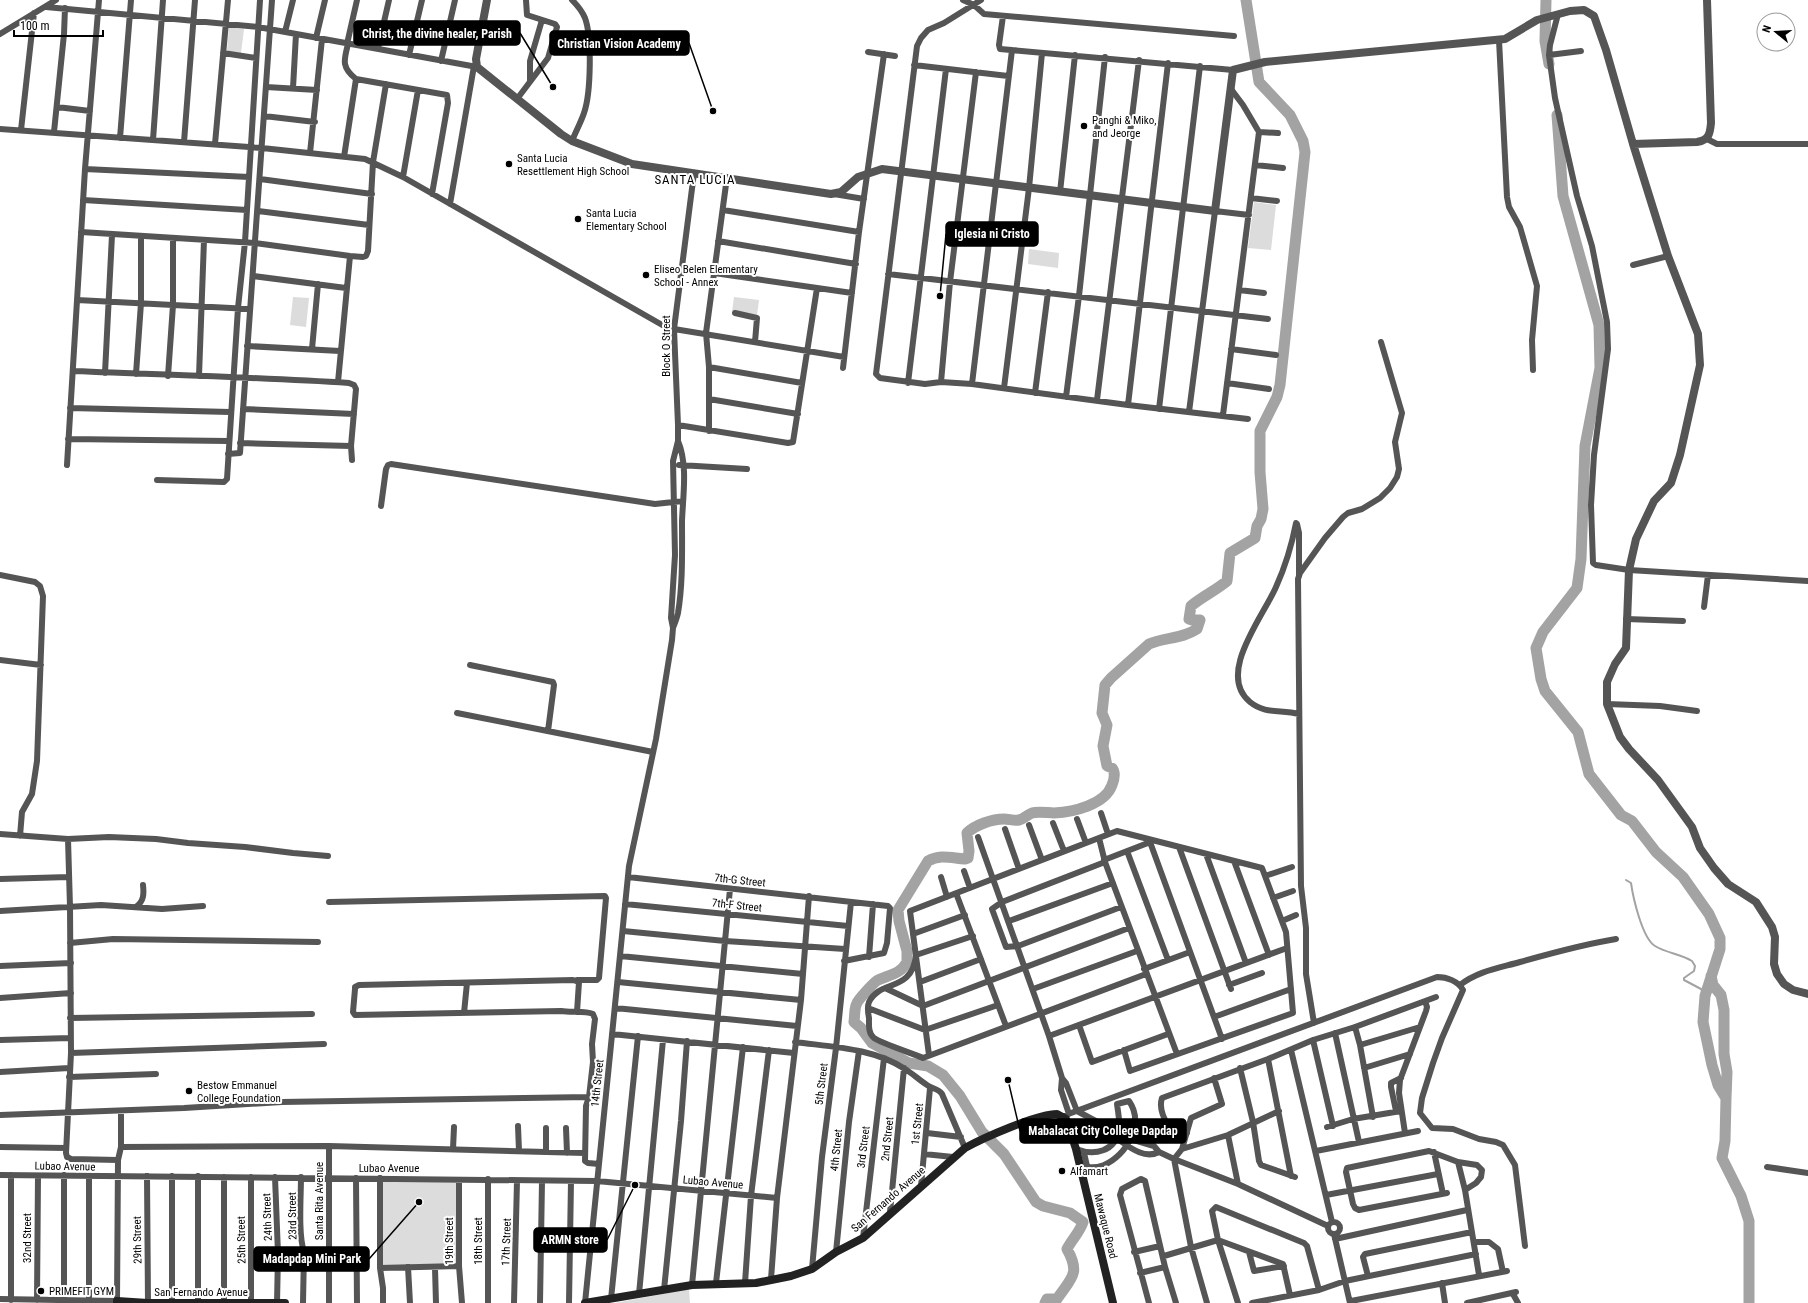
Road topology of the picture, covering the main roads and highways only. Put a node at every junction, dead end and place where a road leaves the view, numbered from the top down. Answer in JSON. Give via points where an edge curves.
{"nodes":[{"id":1,"x":1063,"y":1115,"type":"joint"},
{"id":2,"x":117,"y":1302,"type":"edge"},
{"id":3,"x":148,"y":1303,"type":"edge"},
{"id":4,"x":172,"y":1303,"type":"edge"},
{"id":5,"x":198,"y":1303,"type":"edge"},
{"id":6,"x":224,"y":1303,"type":"edge"},
{"id":7,"x":251,"y":1303,"type":"edge"},
{"id":8,"x":277,"y":1303,"type":"edge"},
{"id":9,"x":285,"y":1303,"type":"edge"},
{"id":10,"x":585,"y":1303,"type":"edge"},
{"id":11,"x":1113,"y":1303,"type":"edge"}],
"edges":[{"from":1,"to":10,"type":"main road","name":"San Fernando Avenue","via":[[1038,1118],[982,1138],[965,1148],[863,1238],[836,1252],[812,1269],[756,1283],[692,1285]]},
{"from":1,"to":11,"type":"main road","name":"Mawaque Road","via":[[1076,1149]]},
{"from":2,"to":3,"type":"main road","name":"San Fernando Avenue"},
{"from":3,"to":4,"type":"main road","name":"San Fernando Avenue"},
{"from":4,"to":5,"type":"main road","name":"San Fernando Avenue"},
{"from":5,"to":6,"type":"main road","name":"San Fernando Avenue"},
{"from":6,"to":7,"type":"main road","name":"San Fernando Avenue"},
{"from":7,"to":8,"type":"main road","name":"San Fernando Avenue"},
{"from":8,"to":9,"type":"main road","name":"San Fernando Avenue"}]}
